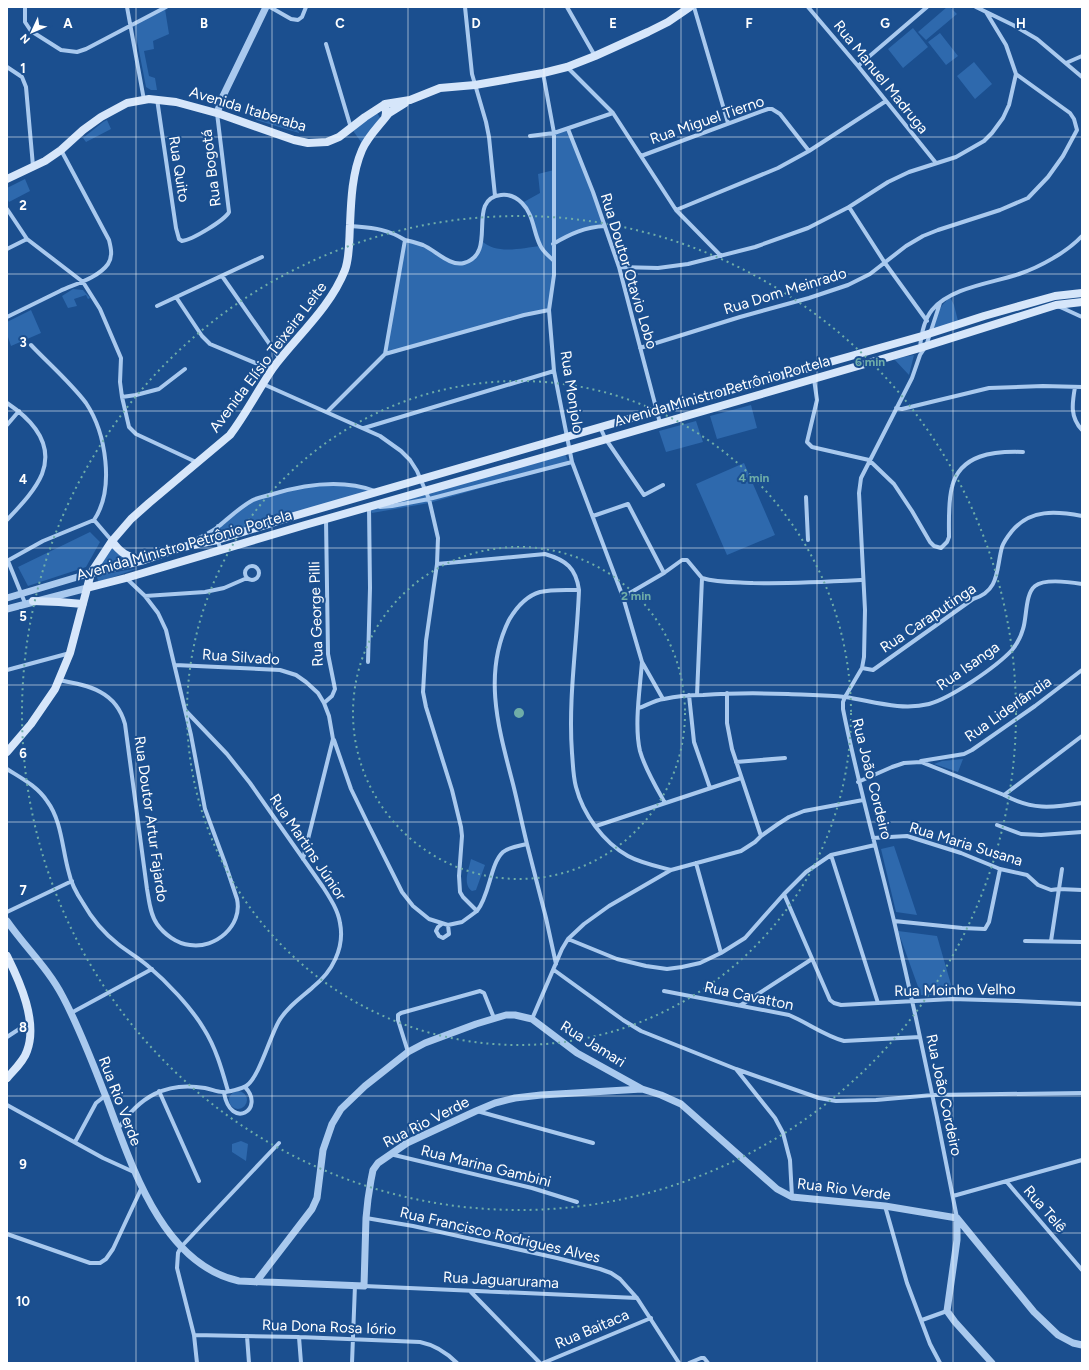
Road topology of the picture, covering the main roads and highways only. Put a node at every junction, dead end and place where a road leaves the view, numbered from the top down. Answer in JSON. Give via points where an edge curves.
{"nodes":[{"id":1,"x":690,"y":7,"type":"edge"},
{"id":2,"x":410,"y":100,"type":"junction"},
{"id":3,"x":385,"y":104,"type":"junction"},
{"id":4,"x":384,"y":118,"type":"junction"},
{"id":5,"x":7,"y":179,"type":"edge"},
{"id":6,"x":1082,"y":293,"type":"edge"},
{"id":7,"x":1082,"y":302,"type":"edge"},
{"id":8,"x":112,"y":541,"type":"junction"},
{"id":9,"x":144,"y":560,"type":"junction"},
{"id":10,"x":91,"y":573,"type":"junction"},
{"id":11,"x":87,"y":588,"type":"junction"},
{"id":12,"x":29,"y":602,"type":"road end"},
{"id":13,"x":83,"y":604,"type":"junction"},
{"id":14,"x":7,"y":752,"type":"edge"},
{"id":15,"x":7,"y":956,"type":"edge"},
{"id":16,"x":7,"y":1078,"type":"edge"}],
"edges":[{"from":1,"to":2,"type":"main road","name":"Avenida Itaberaba","via":[[668,22],[595,56],[567,66],[543,73],[440,88]]},
{"from":2,"to":3,"type":"main road","name":"Avenida Itaberaba"},
{"from":2,"to":4,"type":"main road"},
{"from":3,"to":4,"type":"main road"},
{"from":3,"to":5,"type":"main road","name":"Avenida Itaberaba","via":[[345,134],[327,142],[308,143],[176,102],[156,99],[127,103],[101,117],[61,150]]},
{"from":4,"to":8,"type":"main road","name":"Avenida Elísio Teixeira Leite","via":[[360,156],[352,194],[348,256],[339,283],[322,309],[272,370],[230,435],[145,506]]},
{"from":6,"to":9,"type":"main road","name":"Avenida Ministro Petrônio Portela","via":[[1055,296],[984,316],[926,335]]},
{"from":7,"to":11,"type":"main road","name":"Avenida Ministro Petrônio Portela","via":[[1056,305],[922,350],[814,378],[660,423],[427,495],[369,507]]},
{"from":8,"to":9,"type":"main road","via":[[118,550],[128,557]]},
{"from":8,"to":10,"type":"main road","name":"Avenida Elísio Teixeira Leite"},
{"from":9,"to":10,"type":"main road","name":"Avenida Ministro Petrônio Portela"},
{"from":10,"to":11,"type":"main road","name":"Avenida Elísio Teixeira Leite"},
{"from":11,"to":13,"type":"main road","name":"Avenida Elísio Teixeira Leite"},
{"from":12,"to":13,"type":"main road"},
{"from":13,"to":14,"type":"main road","name":"Avenida Elísio Teixeira Leite","via":[[60,680],[37,717]]},
{"from":15,"to":16,"type":"main road","via":[[23,993],[31,1033],[27,1053]]}]}
